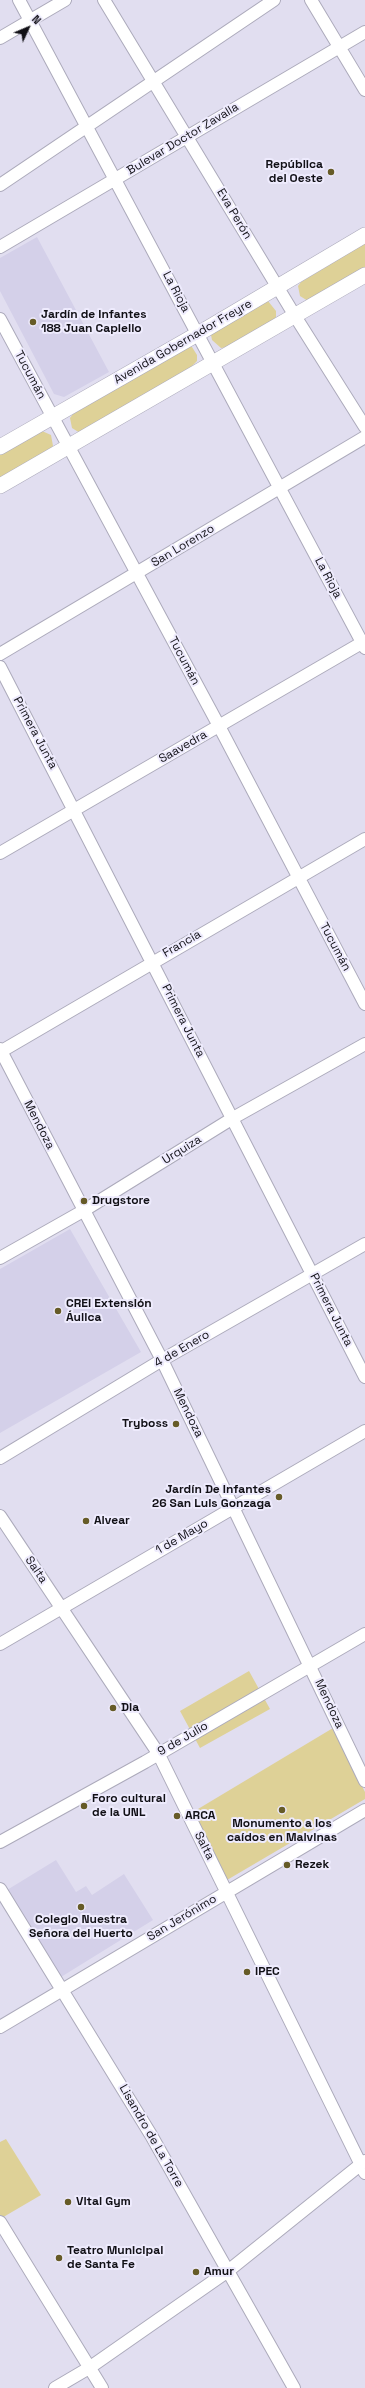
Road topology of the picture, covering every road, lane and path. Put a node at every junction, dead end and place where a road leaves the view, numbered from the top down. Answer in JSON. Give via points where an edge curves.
{"nodes":[{"id":1,"x":20,"y":0,"type":"edge"},
{"id":2,"x":65,"y":0,"type":"edge"},
{"id":3,"x":104,"y":0,"type":"edge"},
{"id":4,"x":274,"y":0,"type":"edge"},
{"id":5,"x":311,"y":0,"type":"edge"},
{"id":6,"x":30,"y":20,"type":"junction"},
{"id":7,"x":365,"y":32,"type":"edge"},
{"id":8,"x":0,"y":38,"type":"edge"},
{"id":9,"x":340,"y":47,"type":"junction"},
{"id":10,"x":152,"y":80,"type":"junction"},
{"id":11,"x":365,"y":90,"type":"edge"},
{"id":12,"x":88,"y":126,"type":"junction"},
{"id":13,"x":187,"y":136,"type":"junction"},
{"id":14,"x":116,"y":179,"type":"junction"},
{"id":15,"x":0,"y":185,"type":"edge"},
{"id":16,"x":365,"y":235,"type":"edge"},
{"id":17,"x":0,"y":247,"type":"edge"},
{"id":18,"x":365,"y":275,"type":"edge"},
{"id":19,"x":278,"y":287,"type":"junction"},
{"id":20,"x":295,"y":316,"type":"junction"},
{"id":21,"x":0,"y":319,"type":"edge"},
{"id":22,"x":198,"y":334,"type":"junction"},
{"id":23,"x":215,"y":363,"type":"junction"},
{"id":24,"x":52,"y":417,"type":"junction"},
{"id":25,"x":365,"y":427,"type":"edge"},
{"id":26,"x":365,"y":437,"type":"edge"},
{"id":27,"x":0,"y":447,"type":"edge"},
{"id":28,"x":69,"y":447,"type":"junction"},
{"id":29,"x":0,"y":486,"type":"edge"},
{"id":30,"x":280,"y":488,"type":"junction"},
{"id":31,"x":137,"y":574,"type":"junction"},
{"id":32,"x":364,"y":644,"type":"edge"},
{"id":33,"x":0,"y":654,"type":"edge"},
{"id":34,"x":0,"y":667,"type":"edge"},
{"id":35,"x":219,"y":726,"type":"junction"},
{"id":36,"x":75,"y":810,"type":"junction"},
{"id":37,"x":365,"y":839,"type":"edge"},
{"id":38,"x":0,"y":853,"type":"edge"},
{"id":39,"x":298,"y":877,"type":"junction"},
{"id":40,"x":152,"y":962,"type":"junction"},
{"id":41,"x":365,"y":1004,"type":"edge"},
{"id":42,"x":365,"y":1044,"type":"edge"},
{"id":43,"x":0,"y":1051,"type":"edge"},
{"id":44,"x":233,"y":1118,"type":"junction"},
{"id":45,"x":83,"y":1211,"type":"junction"},
{"id":46,"x":365,"y":1244,"type":"edge"},
{"id":47,"x":0,"y":1258,"type":"edge"},
{"id":48,"x":312,"y":1275,"type":"junction"},
{"id":49,"x":162,"y":1360,"type":"junction"},
{"id":50,"x":365,"y":1377,"type":"edge"},
{"id":51,"x":365,"y":1431,"type":"edge"},
{"id":52,"x":0,"y":1458,"type":"edge"},
{"id":53,"x":234,"y":1506,"type":"junction"},
{"id":54,"x":0,"y":1516,"type":"edge"},
{"id":55,"x":61,"y":1606,"type":"junction"},
{"id":56,"x":365,"y":1634,"type":"edge"},
{"id":57,"x":0,"y":1644,"type":"edge"},
{"id":58,"x":310,"y":1665,"type":"junction"},
{"id":59,"x":158,"y":1753,"type":"junction"},
{"id":60,"x":365,"y":1781,"type":"edge"},
{"id":61,"x":365,"y":1810,"type":"edge"},
{"id":62,"x":0,"y":1842,"type":"edge"},
{"id":63,"x":0,"y":1889,"type":"edge"},
{"id":64,"x":227,"y":1891,"type":"junction"},
{"id":65,"x":63,"y":1990,"type":"junction"},
{"id":66,"x":0,"y":2027,"type":"edge"},
{"id":67,"x":363,"y":2166,"type":"edge"},
{"id":68,"x":0,"y":2222,"type":"edge"},
{"id":69,"x":228,"y":2271,"type":"junction"},
{"id":70,"x":89,"y":2368,"type":"junction"},
{"id":71,"x":54,"y":2388,"type":"edge"},
{"id":72,"x":102,"y":2388,"type":"edge"},
{"id":73,"x":294,"y":2388,"type":"edge"}],
"edges":[{"from":1,"to":6,"type":"street","name":"La Rioja"},
{"from":2,"to":6,"type":"street"},
{"from":3,"to":10,"type":"street","name":"Eva Perón"},
{"from":4,"to":10,"type":"street"},
{"from":5,"to":9,"type":"street"},
{"from":6,"to":8,"type":"street"},
{"from":6,"to":12,"type":"street","name":"La Rioja"},
{"from":7,"to":9,"type":"street","name":"Bulevar Doctor Zavalla"},
{"from":9,"to":11,"type":"street"},
{"from":9,"to":13,"type":"street","name":"Bulevar Doctor Zavalla"},
{"from":10,"to":12,"type":"street"},
{"from":10,"to":13,"type":"street","name":"Eva Perón"},
{"from":12,"to":14,"type":"street","name":"La Rioja"},
{"from":12,"to":15,"type":"street"},
{"from":13,"to":14,"type":"street","name":"Bulevar Doctor Zavalla"},
{"from":13,"to":19,"type":"street","name":"Eva Perón"},
{"from":14,"to":17,"type":"street","name":"Bulevar Doctor Zavalla"},
{"from":14,"to":22,"type":"street","name":"La Rioja"},
{"from":16,"to":19,"type":"main road","name":"Avenida Gobernador Freyre"},
{"from":18,"to":20,"type":"main road"},
{"from":19,"to":20,"type":"street","name":"Eva Perón"},
{"from":19,"to":22,"type":"main road","name":"Avenida Gobernador Freyre"},
{"from":20,"to":23,"type":"main road"},
{"from":20,"to":25,"type":"street","name":"Eva Perón"},
{"from":21,"to":24,"type":"street","name":"Tucumán"},
{"from":22,"to":23,"type":"street","name":"La Rioja"},
{"from":22,"to":24,"type":"main road","name":"Avenida Gobernador Freyre"},
{"from":23,"to":28,"type":"main road"},
{"from":23,"to":30,"type":"street","name":"La Rioja"},
{"from":24,"to":27,"type":"main road","name":"Avenida Gobernador Freyre"},
{"from":24,"to":28,"type":"street","name":"Tucumán"},
{"from":26,"to":30,"type":"street","name":"San Lorenzo"},
{"from":28,"to":29,"type":"main road"},
{"from":28,"to":31,"type":"street","name":"Tucumán"},
{"from":30,"to":31,"type":"street","name":"San Lorenzo"},
{"from":30,"to":32,"type":"street","name":"La Rioja"},
{"from":31,"to":33,"type":"street","name":"San Lorenzo"},
{"from":31,"to":35,"type":"street","name":"Tucumán"},
{"from":32,"to":35,"type":"street","name":"Saavedra"},
{"from":34,"to":36,"type":"street","name":"Primera Junta"},
{"from":35,"to":36,"type":"street","name":"Saavedra"},
{"from":35,"to":39,"type":"street","name":"Tucumán"},
{"from":36,"to":38,"type":"street","name":"Saavedra"},
{"from":36,"to":40,"type":"street","name":"Primera Junta"},
{"from":37,"to":39,"type":"street","name":"Francia"},
{"from":39,"to":40,"type":"street","name":"Francia"},
{"from":39,"to":41,"type":"street","name":"Tucumán"},
{"from":40,"to":43,"type":"street","name":"Francia"},
{"from":40,"to":44,"type":"street","name":"Primera Junta"},
{"from":42,"to":44,"type":"street","name":"Urquiza"},
{"from":43,"to":45,"type":"street","name":"Mendoza"},
{"from":44,"to":45,"type":"street","name":"Urquiza"},
{"from":44,"to":48,"type":"street","name":"Primera Junta"},
{"from":45,"to":47,"type":"street","name":"Urquiza"},
{"from":45,"to":49,"type":"street","name":"Mendoza"},
{"from":46,"to":48,"type":"street","name":"4 de Enero"},
{"from":48,"to":49,"type":"street","name":"4 de Enero"},
{"from":48,"to":50,"type":"street","name":"Primera Junta"},
{"from":49,"to":52,"type":"street","name":"4 de Enero"},
{"from":49,"to":53,"type":"street","name":"Mendoza"},
{"from":51,"to":53,"type":"street","name":"1 de Mayo"},
{"from":53,"to":55,"type":"street","name":"1 de Mayo"},
{"from":53,"to":58,"type":"street","name":"Mendoza"},
{"from":54,"to":55,"type":"street","name":"Salta"},
{"from":55,"to":57,"type":"street","name":"1 de Mayo"},
{"from":55,"to":59,"type":"street","name":"Salta"},
{"from":56,"to":58,"type":"street","name":"9 de Julio"},
{"from":58,"to":59,"type":"street","name":"9 de Julio"},
{"from":58,"to":60,"type":"street","name":"Mendoza"},
{"from":59,"to":62,"type":"street","name":"9 de Julio"},
{"from":59,"to":64,"type":"street","name":"Salta"},
{"from":61,"to":64,"type":"street","name":"San Jerónimo"},
{"from":63,"to":65,"type":"street","name":"Lisandro de La Torre"},
{"from":64,"to":65,"type":"street","name":"San Jerónimo"},
{"from":64,"to":67,"type":"street","name":"Salta"},
{"from":65,"to":66,"type":"street","name":"San Jerónimo"},
{"from":65,"to":69,"type":"street","name":"Lisandro de La Torre","via":[[151,2135]]},
{"from":67,"to":69,"type":"street"},
{"from":68,"to":70,"type":"street"},
{"from":69,"to":70,"type":"street"},
{"from":69,"to":73,"type":"street","name":"Lisandro de La Torre"},
{"from":70,"to":71,"type":"street"},
{"from":70,"to":72,"type":"street"}]}
